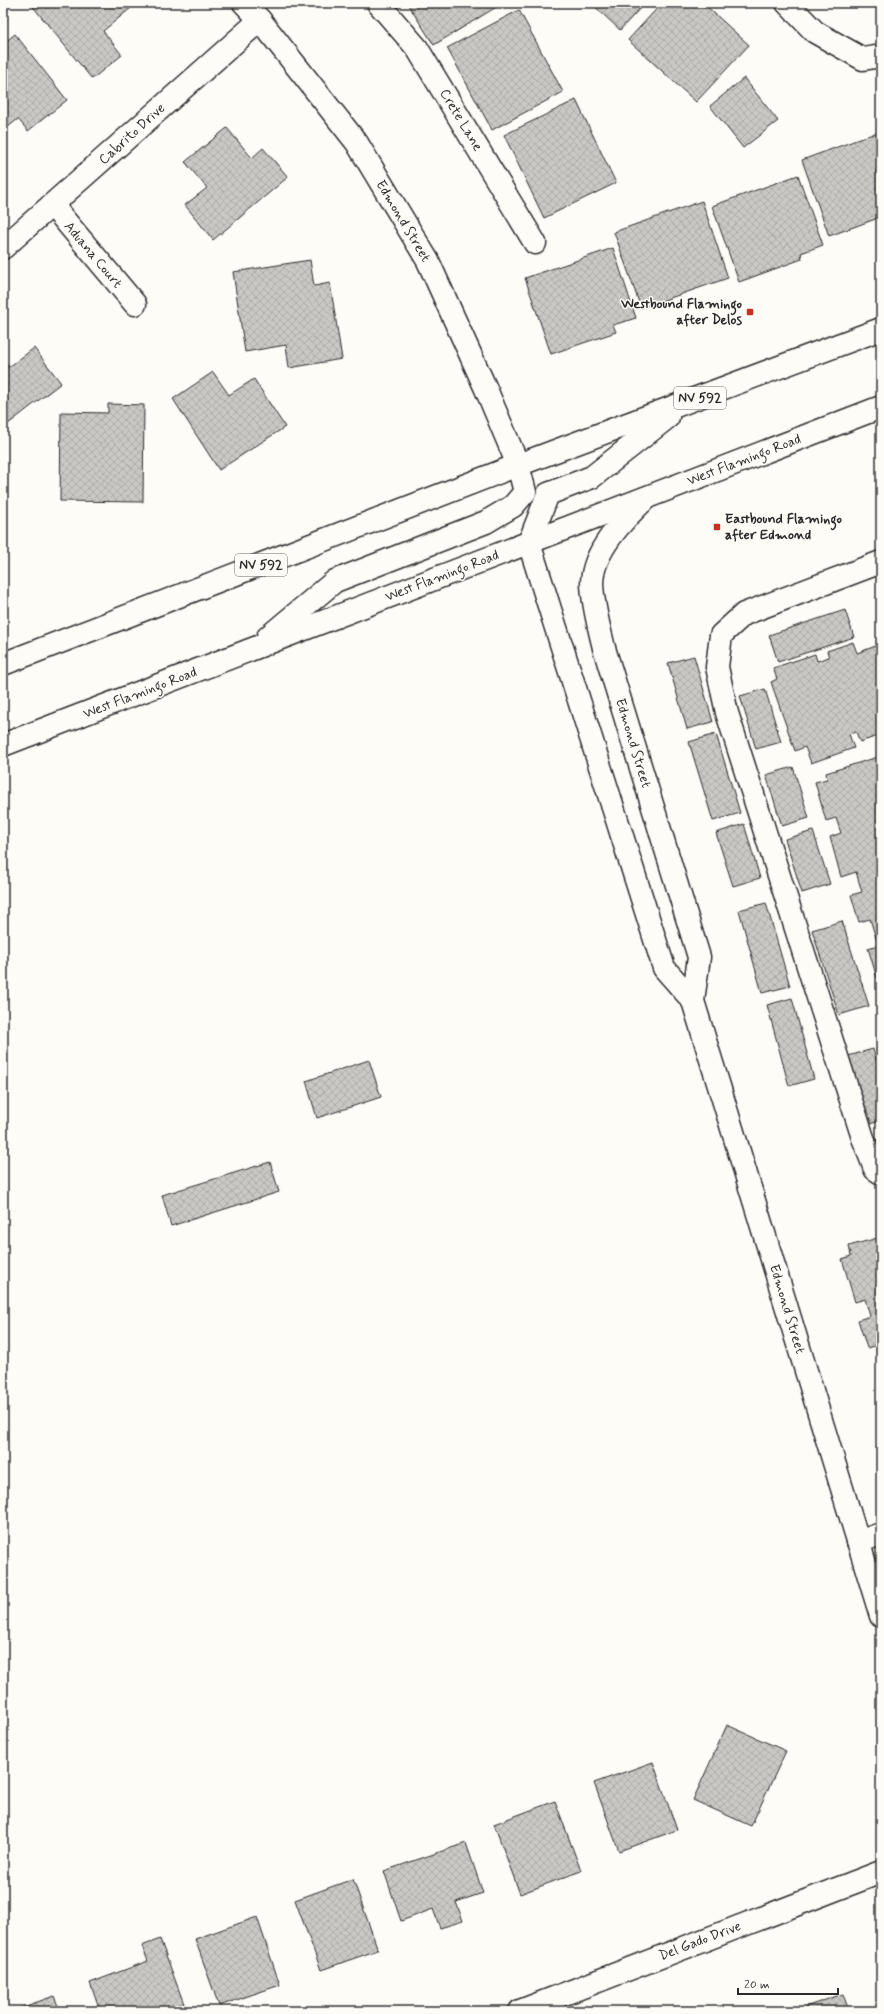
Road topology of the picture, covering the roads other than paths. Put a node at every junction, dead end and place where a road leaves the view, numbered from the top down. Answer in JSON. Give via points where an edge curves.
{"nodes":[{"id":1,"x":244,"y":3,"type":"edge"},
{"id":2,"x":378,"y":3,"type":"edge"},
{"id":3,"x":787,"y":3,"type":"edge"},
{"id":4,"x":260,"y":20,"type":"junction"},
{"id":5,"x":881,"y":56,"type":"edge"},
{"id":6,"x":52,"y":205,"type":"junction"},
{"id":7,"x":535,"y":242,"type":"dead end"},
{"id":8,"x":3,"y":248,"type":"edge"},
{"id":9,"x":135,"y":304,"type":"dead end"},
{"id":10,"x":881,"y":329,"type":"edge"},
{"id":11,"x":683,"y":405,"type":"junction"},
{"id":12,"x":881,"y":407,"type":"edge"},
{"id":13,"x":518,"y":465,"type":"junction"},
{"id":14,"x":646,"y":498,"type":"junction"},
{"id":15,"x":529,"y":543,"type":"junction"},
{"id":16,"x":881,"y":562,"type":"edge"},
{"id":17,"x":255,"y":648,"type":"junction"},
{"id":18,"x":3,"y":664,"type":"edge"},
{"id":19,"x":3,"y":745,"type":"edge"},
{"id":20,"x":693,"y":1001,"type":"junction"},
{"id":21,"x":881,"y":1173,"type":"edge"},
{"id":22,"x":881,"y":1534,"type":"edge"},
{"id":23,"x":858,"y":1542,"type":"junction"},
{"id":24,"x":877,"y":1592,"type":"edge"},
{"id":25,"x":881,"y":1616,"type":"edge"},
{"id":26,"x":881,"y":1872,"type":"edge"},
{"id":27,"x":520,"y":2011,"type":"edge"}],
"edges":[{"from":1,"to":4,"type":"street","name":"Edmond Street"},
{"from":2,"to":7,"type":"street","name":"Crete Lane","via":[[417,48]]},
{"from":3,"to":5,"type":"street","via":[[815,32],[863,59]]},
{"from":4,"to":6,"type":"street","name":"Cabrito Drive"},
{"from":4,"to":13,"type":"street","name":"Edmond Street","via":[[357,143],[428,261]]},
{"from":6,"to":8,"type":"street","name":"Cabrito Drive"},
{"from":6,"to":9,"type":"street","name":"Aduana Court"},
{"from":10,"to":11,"type":"street","number":"NV 592"},
{"from":11,"to":13,"type":"street","number":"NV 592"},
{"from":11,"to":15,"type":"street","via":[[592,478],[548,494]]},
{"from":12,"to":14,"type":"street","name":"West Flamingo Road"},
{"from":13,"to":17,"type":"street","name":"Edmond Street","via":[[525,492],[513,506],[486,522],[335,580]]},
{"from":13,"to":18,"type":"street","number":"NV 592"},
{"from":14,"to":15,"type":"street","name":"West Flamingo Road"},
{"from":14,"to":20,"type":"street","name":"Edmond Street","via":[[620,524],[608,542],[596,564],[592,583],[604,648],[698,957]]},
{"from":15,"to":17,"type":"street","name":"West Flamingo Road"},
{"from":15,"to":20,"type":"street","name":"Edmond Street","via":[[664,968]]},
{"from":16,"to":21,"type":"street","via":[[744,614],[721,635],[717,667],[727,713],[860,1131],[875,1169]]},
{"from":17,"to":19,"type":"street","name":"West Flamingo Road"},
{"from":20,"to":23,"type":"street","name":"Edmond Street"},
{"from":22,"to":23,"type":"street"},
{"from":23,"to":24,"type":"street","name":"Edmond Street"},
{"from":24,"to":25,"type":"street","name":"Edmond Street"},
{"from":26,"to":27,"type":"street","name":"Del Gado Drive"}]}
